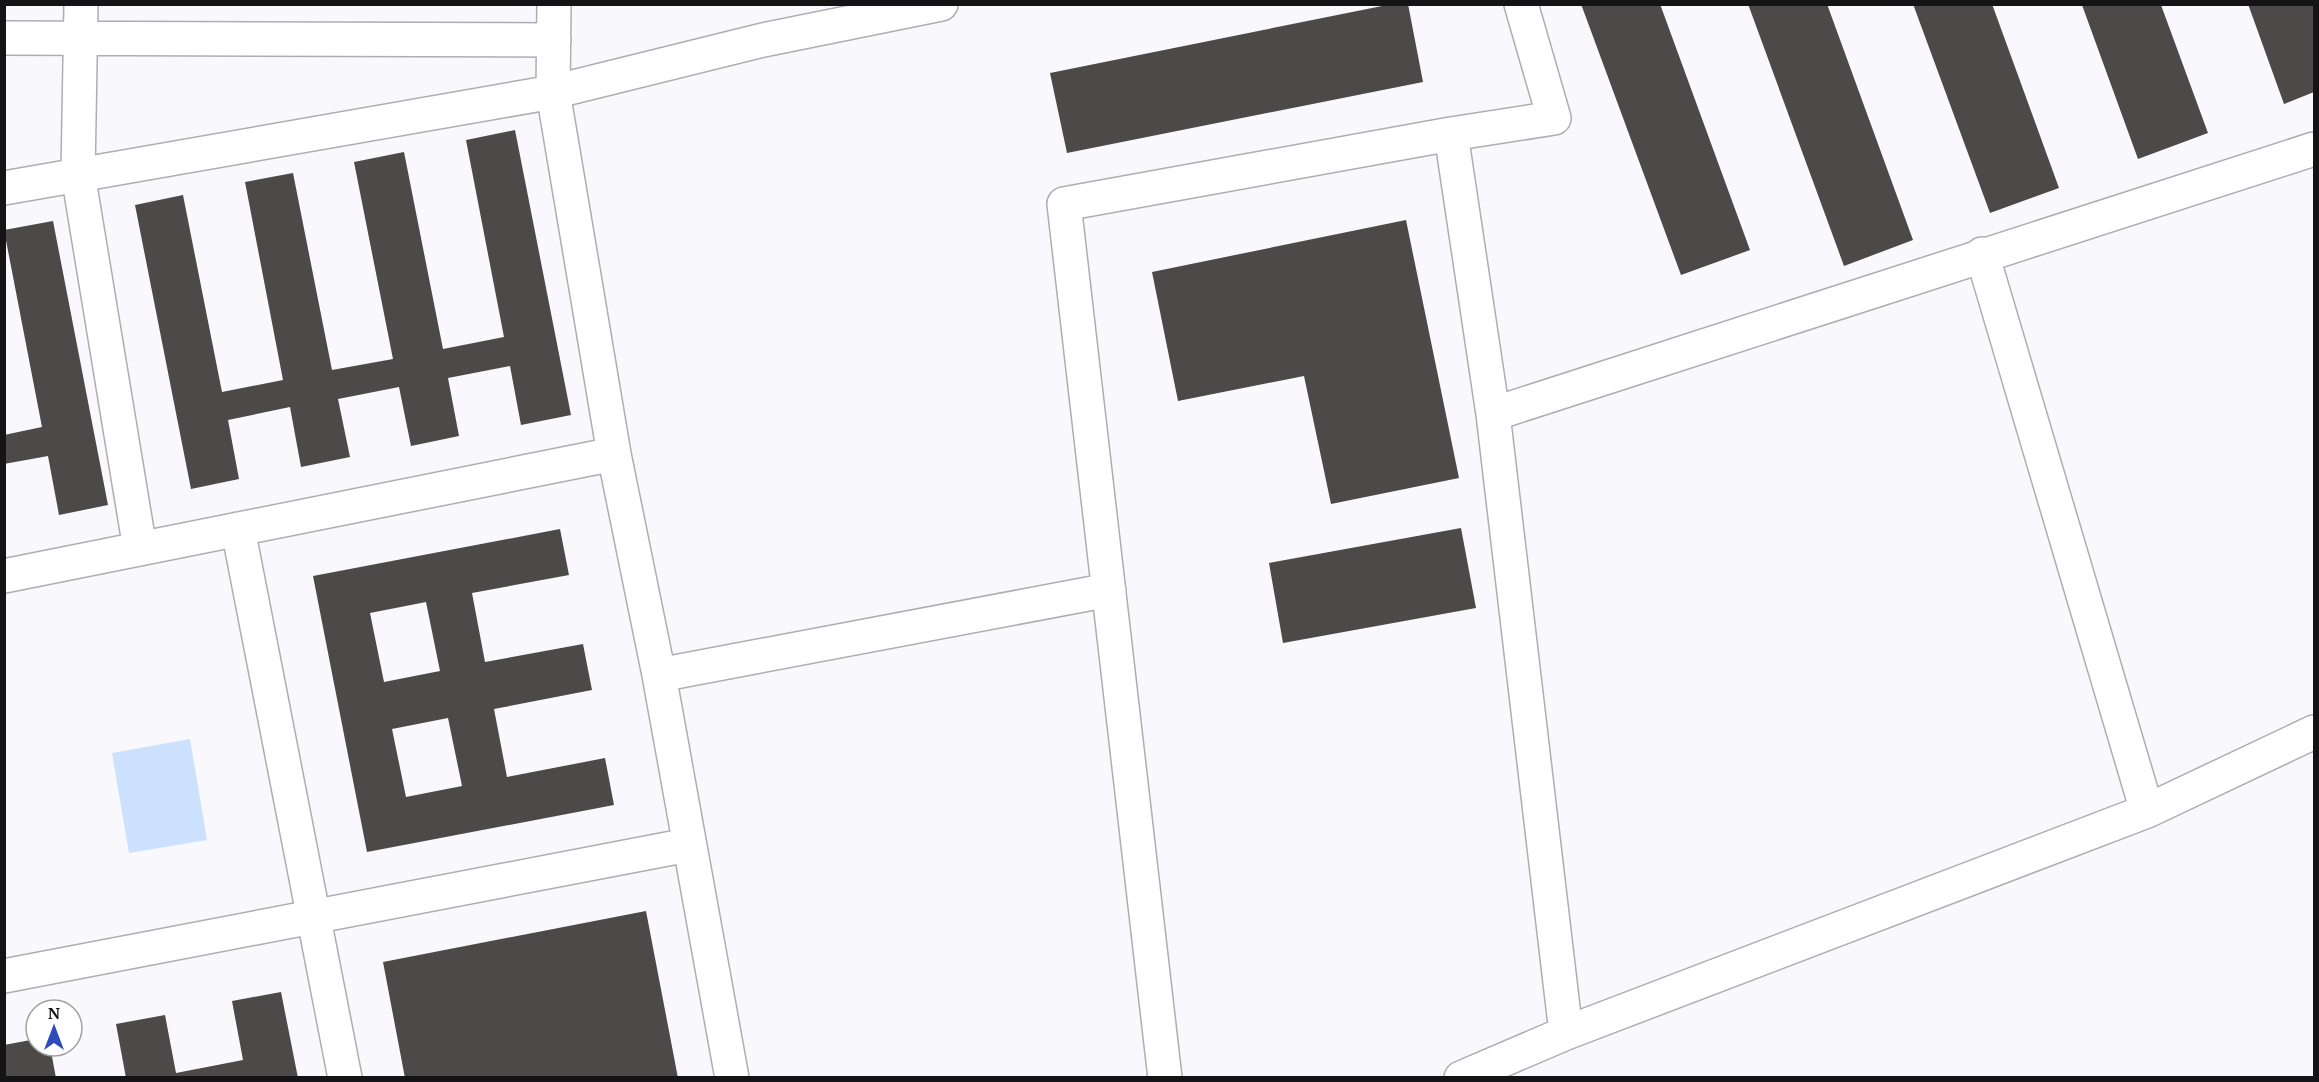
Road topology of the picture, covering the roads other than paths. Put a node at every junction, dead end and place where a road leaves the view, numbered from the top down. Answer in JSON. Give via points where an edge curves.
{"nodes":[{"id":1,"x":81,"y":4,"type":"edge"},
{"id":2,"x":554,"y":4,"type":"edge"},
{"id":3,"x":941,"y":4,"type":"edge"},
{"id":4,"x":1521,"y":4,"type":"edge"},
{"id":5,"x":4,"y":38,"type":"edge"},
{"id":6,"x":80,"y":39,"type":"junction"},
{"id":7,"x":554,"y":40,"type":"junction"},
{"id":8,"x":553,"y":92,"type":"junction"},
{"id":9,"x":1451,"y":134,"type":"junction"},
{"id":10,"x":2314,"y":149,"type":"edge"},
{"id":11,"x":78,"y":174,"type":"junction"},
{"id":12,"x":4,"y":188,"type":"edge"},
{"id":13,"x":1982,"y":254,"type":"junction"},
{"id":14,"x":1493,"y":414,"type":"junction"},
{"id":15,"x":614,"y":454,"type":"junction"},
{"id":16,"x":238,"y":529,"type":"junction"},
{"id":17,"x":140,"y":549,"type":"junction"},
{"id":18,"x":4,"y":576,"type":"edge"},
{"id":19,"x":1108,"y":590,"type":"junction"},
{"id":20,"x":659,"y":675,"type":"junction"},
{"id":21,"x":2314,"y":732,"type":"edge"},
{"id":22,"x":2147,"y":811,"type":"junction"},
{"id":23,"x":688,"y":845,"type":"junction"},
{"id":24,"x":314,"y":918,"type":"junction"},
{"id":25,"x":4,"y":976,"type":"edge"},
{"id":26,"x":1566,"y":1033,"type":"junction"},
{"id":27,"x":345,"y":1077,"type":"edge"},
{"id":28,"x":732,"y":1077,"type":"edge"},
{"id":29,"x":1165,"y":1077,"type":"edge"},
{"id":30,"x":1461,"y":1077,"type":"edge"}],
"edges":[{"from":1,"to":6,"type":"lane"},
{"from":2,"to":7,"type":"lane"},
{"from":3,"to":8,"type":"lane","via":[[763,40]]},
{"from":4,"to":9,"type":"lane","via":[[1554,117]]},
{"from":5,"to":6,"type":"lane"},
{"from":6,"to":7,"type":"lane"},
{"from":6,"to":11,"type":"lane"},
{"from":7,"to":8,"type":"lane"},
{"from":8,"to":11,"type":"lane"},
{"from":8,"to":15,"type":"lane"},
{"from":9,"to":14,"type":"lane"},
{"from":9,"to":19,"type":"lane","via":[[1064,204]]},
{"from":10,"to":13,"type":"lane"},
{"from":11,"to":12,"type":"lane"},
{"from":11,"to":17,"type":"lane"},
{"from":13,"to":14,"type":"lane"},
{"from":13,"to":22,"type":"lane"},
{"from":14,"to":26,"type":"lane"},
{"from":15,"to":16,"type":"lane"},
{"from":15,"to":20,"type":"lane"},
{"from":16,"to":17,"type":"lane"},
{"from":16,"to":24,"type":"lane"},
{"from":17,"to":18,"type":"lane"},
{"from":19,"to":20,"type":"lane"},
{"from":19,"to":29,"type":"lane"},
{"from":20,"to":23,"type":"lane"},
{"from":21,"to":22,"type":"lane"},
{"from":22,"to":26,"type":"lane"},
{"from":23,"to":24,"type":"lane"},
{"from":23,"to":28,"type":"lane"},
{"from":24,"to":25,"type":"lane"},
{"from":24,"to":27,"type":"lane"},
{"from":26,"to":30,"type":"lane"}]}
